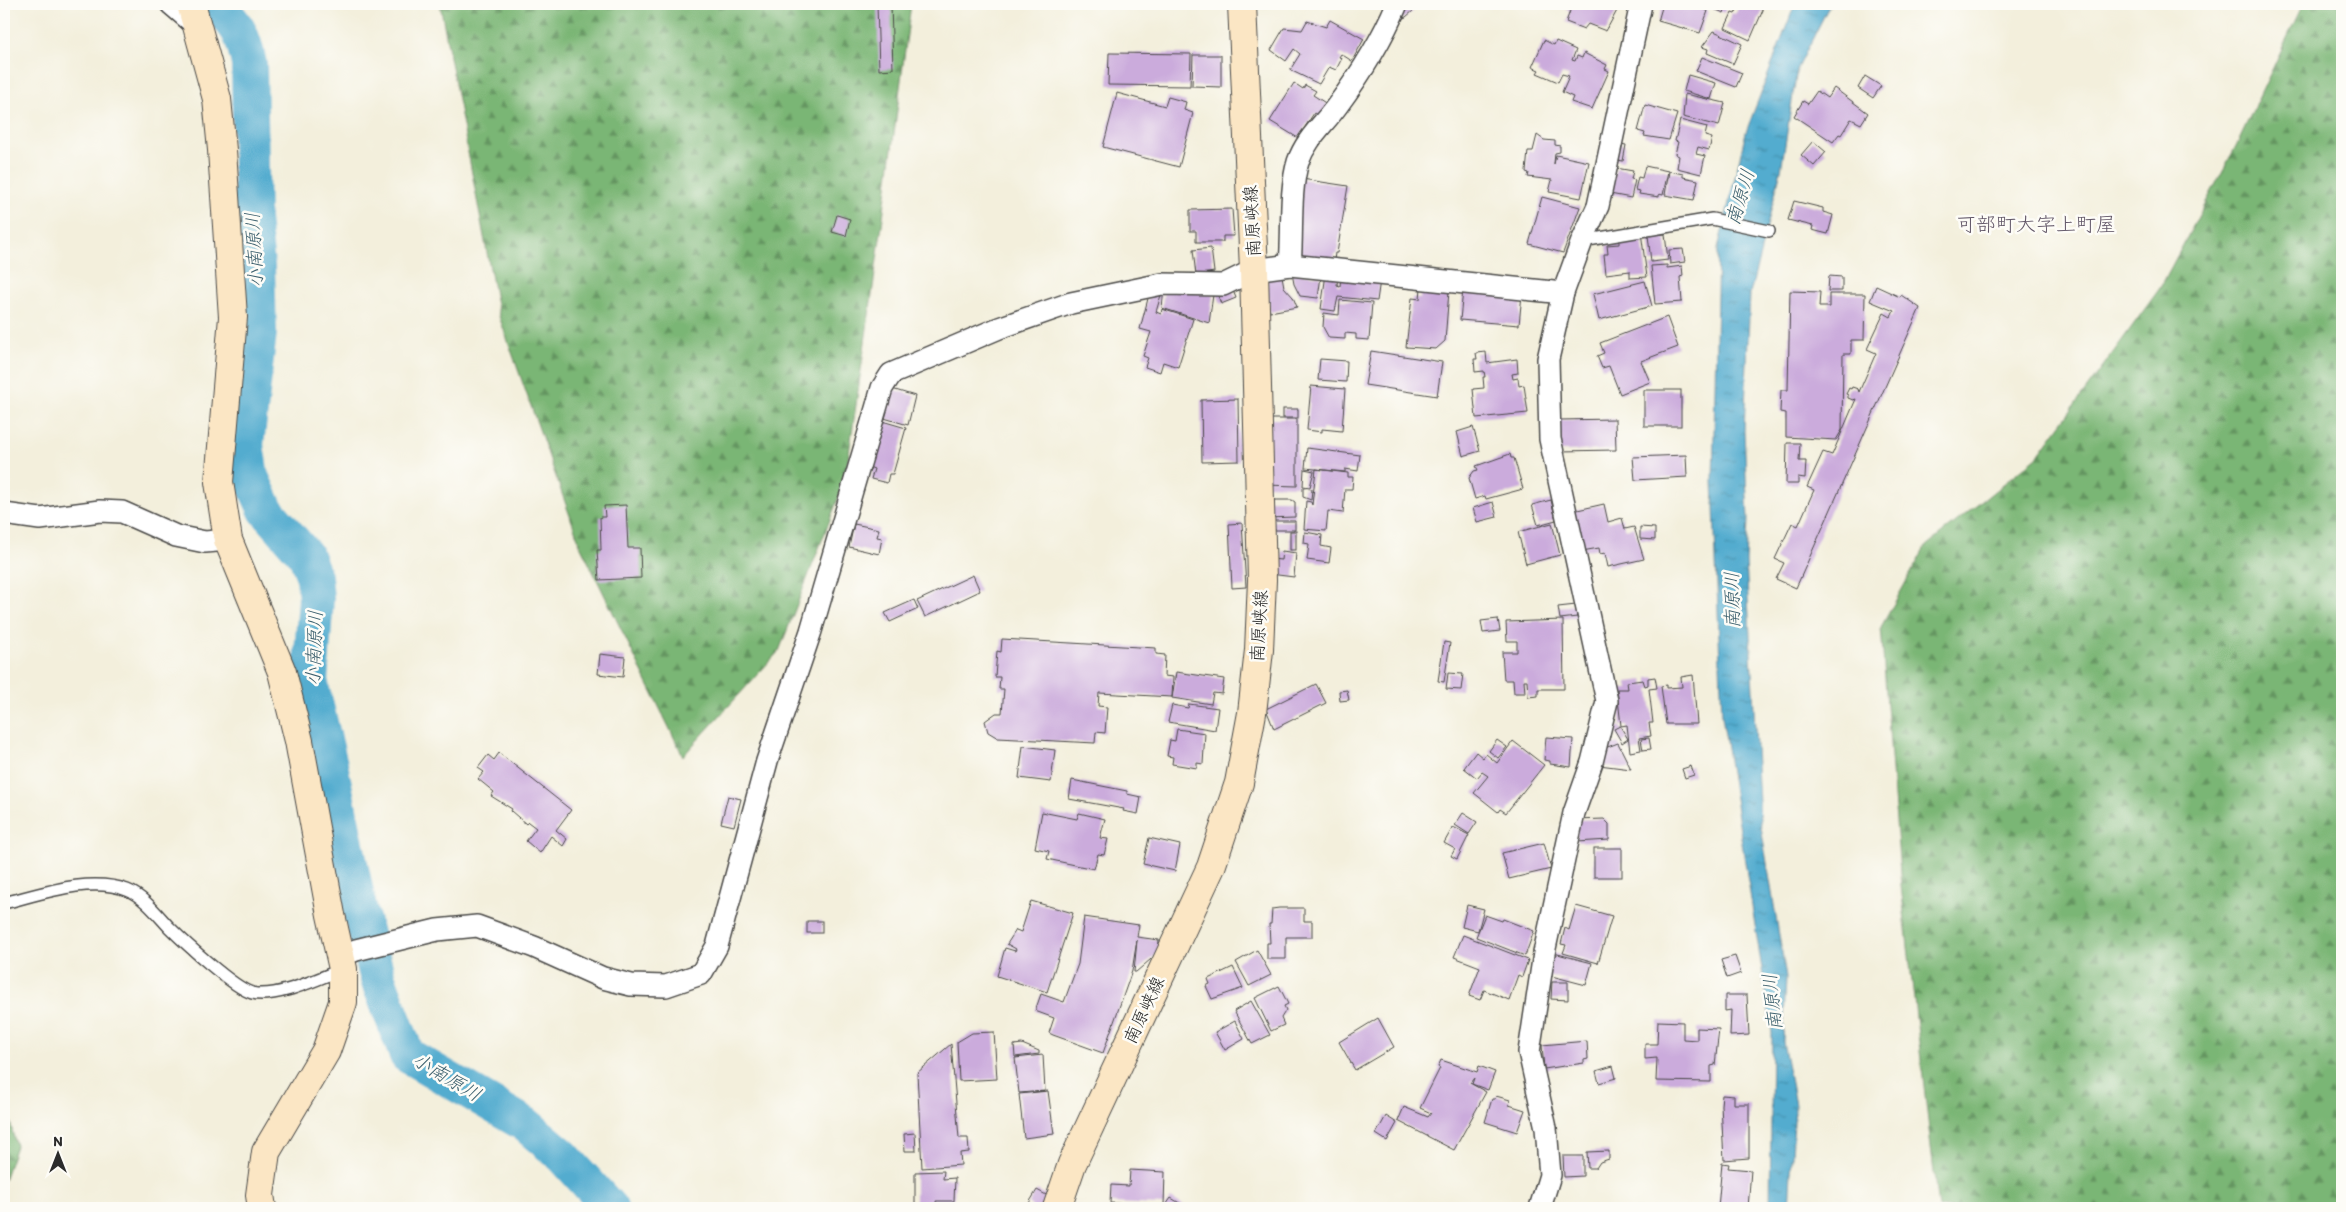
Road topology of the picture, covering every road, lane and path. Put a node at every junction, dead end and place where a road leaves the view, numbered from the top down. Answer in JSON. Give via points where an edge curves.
{"nodes":[{"id":1,"x":171,"y":4,"type":"edge"},
{"id":2,"x":1242,"y":4,"type":"edge"},
{"id":3,"x":1397,"y":4,"type":"edge"},
{"id":4,"x":1641,"y":4,"type":"edge"},
{"id":5,"x":195,"y":15,"type":"edge"},
{"id":6,"x":1769,"y":231,"type":"dead end"},
{"id":7,"x":1582,"y":241,"type":"junction"},
{"id":8,"x":1290,"y":265,"type":"junction"},
{"id":9,"x":1254,"y":270,"type":"junction"},
{"id":10,"x":1563,"y":294,"type":"junction"},
{"id":11,"x":4,"y":514,"type":"edge"},
{"id":12,"x":228,"y":540,"type":"junction"},
{"id":13,"x":4,"y":903,"type":"edge"},
{"id":14,"x":347,"y":959,"type":"junction"},
{"id":15,"x":262,"y":1208,"type":"edge"},
{"id":16,"x":1057,"y":1208,"type":"edge"},
{"id":17,"x":1540,"y":1208,"type":"edge"}],
"edges":[{"from":1,"to":5,"type":"street"},
{"from":2,"to":9,"type":"main road","name":"南原峡線"},
{"from":3,"to":8,"type":"street","via":[[1380,41],[1332,114],[1311,136],[1299,160],[1294,177]]},
{"from":4,"to":7,"type":"street","via":[[1598,206]]},
{"from":5,"to":12,"type":"main road","via":[[216,99],[233,317],[219,482]]},
{"from":6,"to":7,"type":"lane","via":[[1712,219]]},
{"from":7,"to":10,"type":"street"},
{"from":8,"to":9,"type":"street"},
{"from":8,"to":10,"type":"street"},
{"from":9,"to":14,"type":"street","via":[[1223,285],[1162,284],[1071,304],[998,328],[891,374],[882,388],[812,631],[767,761],[716,946],[700,974],[666,986],[618,983],[477,926],[437,930],[387,942]]},
{"from":9,"to":16,"type":"main road","name":"南原峡線","via":[[1262,588],[1252,713],[1239,783],[1211,867],[1072,1164]]},
{"from":10,"to":17,"type":"street","via":[[1548,359],[1550,439],[1607,701],[1592,762],[1574,813],[1544,953],[1529,1052],[1546,1128],[1550,1175]]},
{"from":11,"to":12,"type":"street","via":[[40,519],[100,511],[122,512],[176,536],[206,542]]},
{"from":12,"to":14,"type":"main road","via":[[282,672],[299,741],[331,915]]},
{"from":13,"to":14,"type":"lane","via":[[96,884],[127,890],[144,901],[186,944],[251,993],[283,991]]},
{"from":14,"to":15,"type":"main road","via":[[343,1002],[326,1051],[266,1152],[260,1194]]}]}
